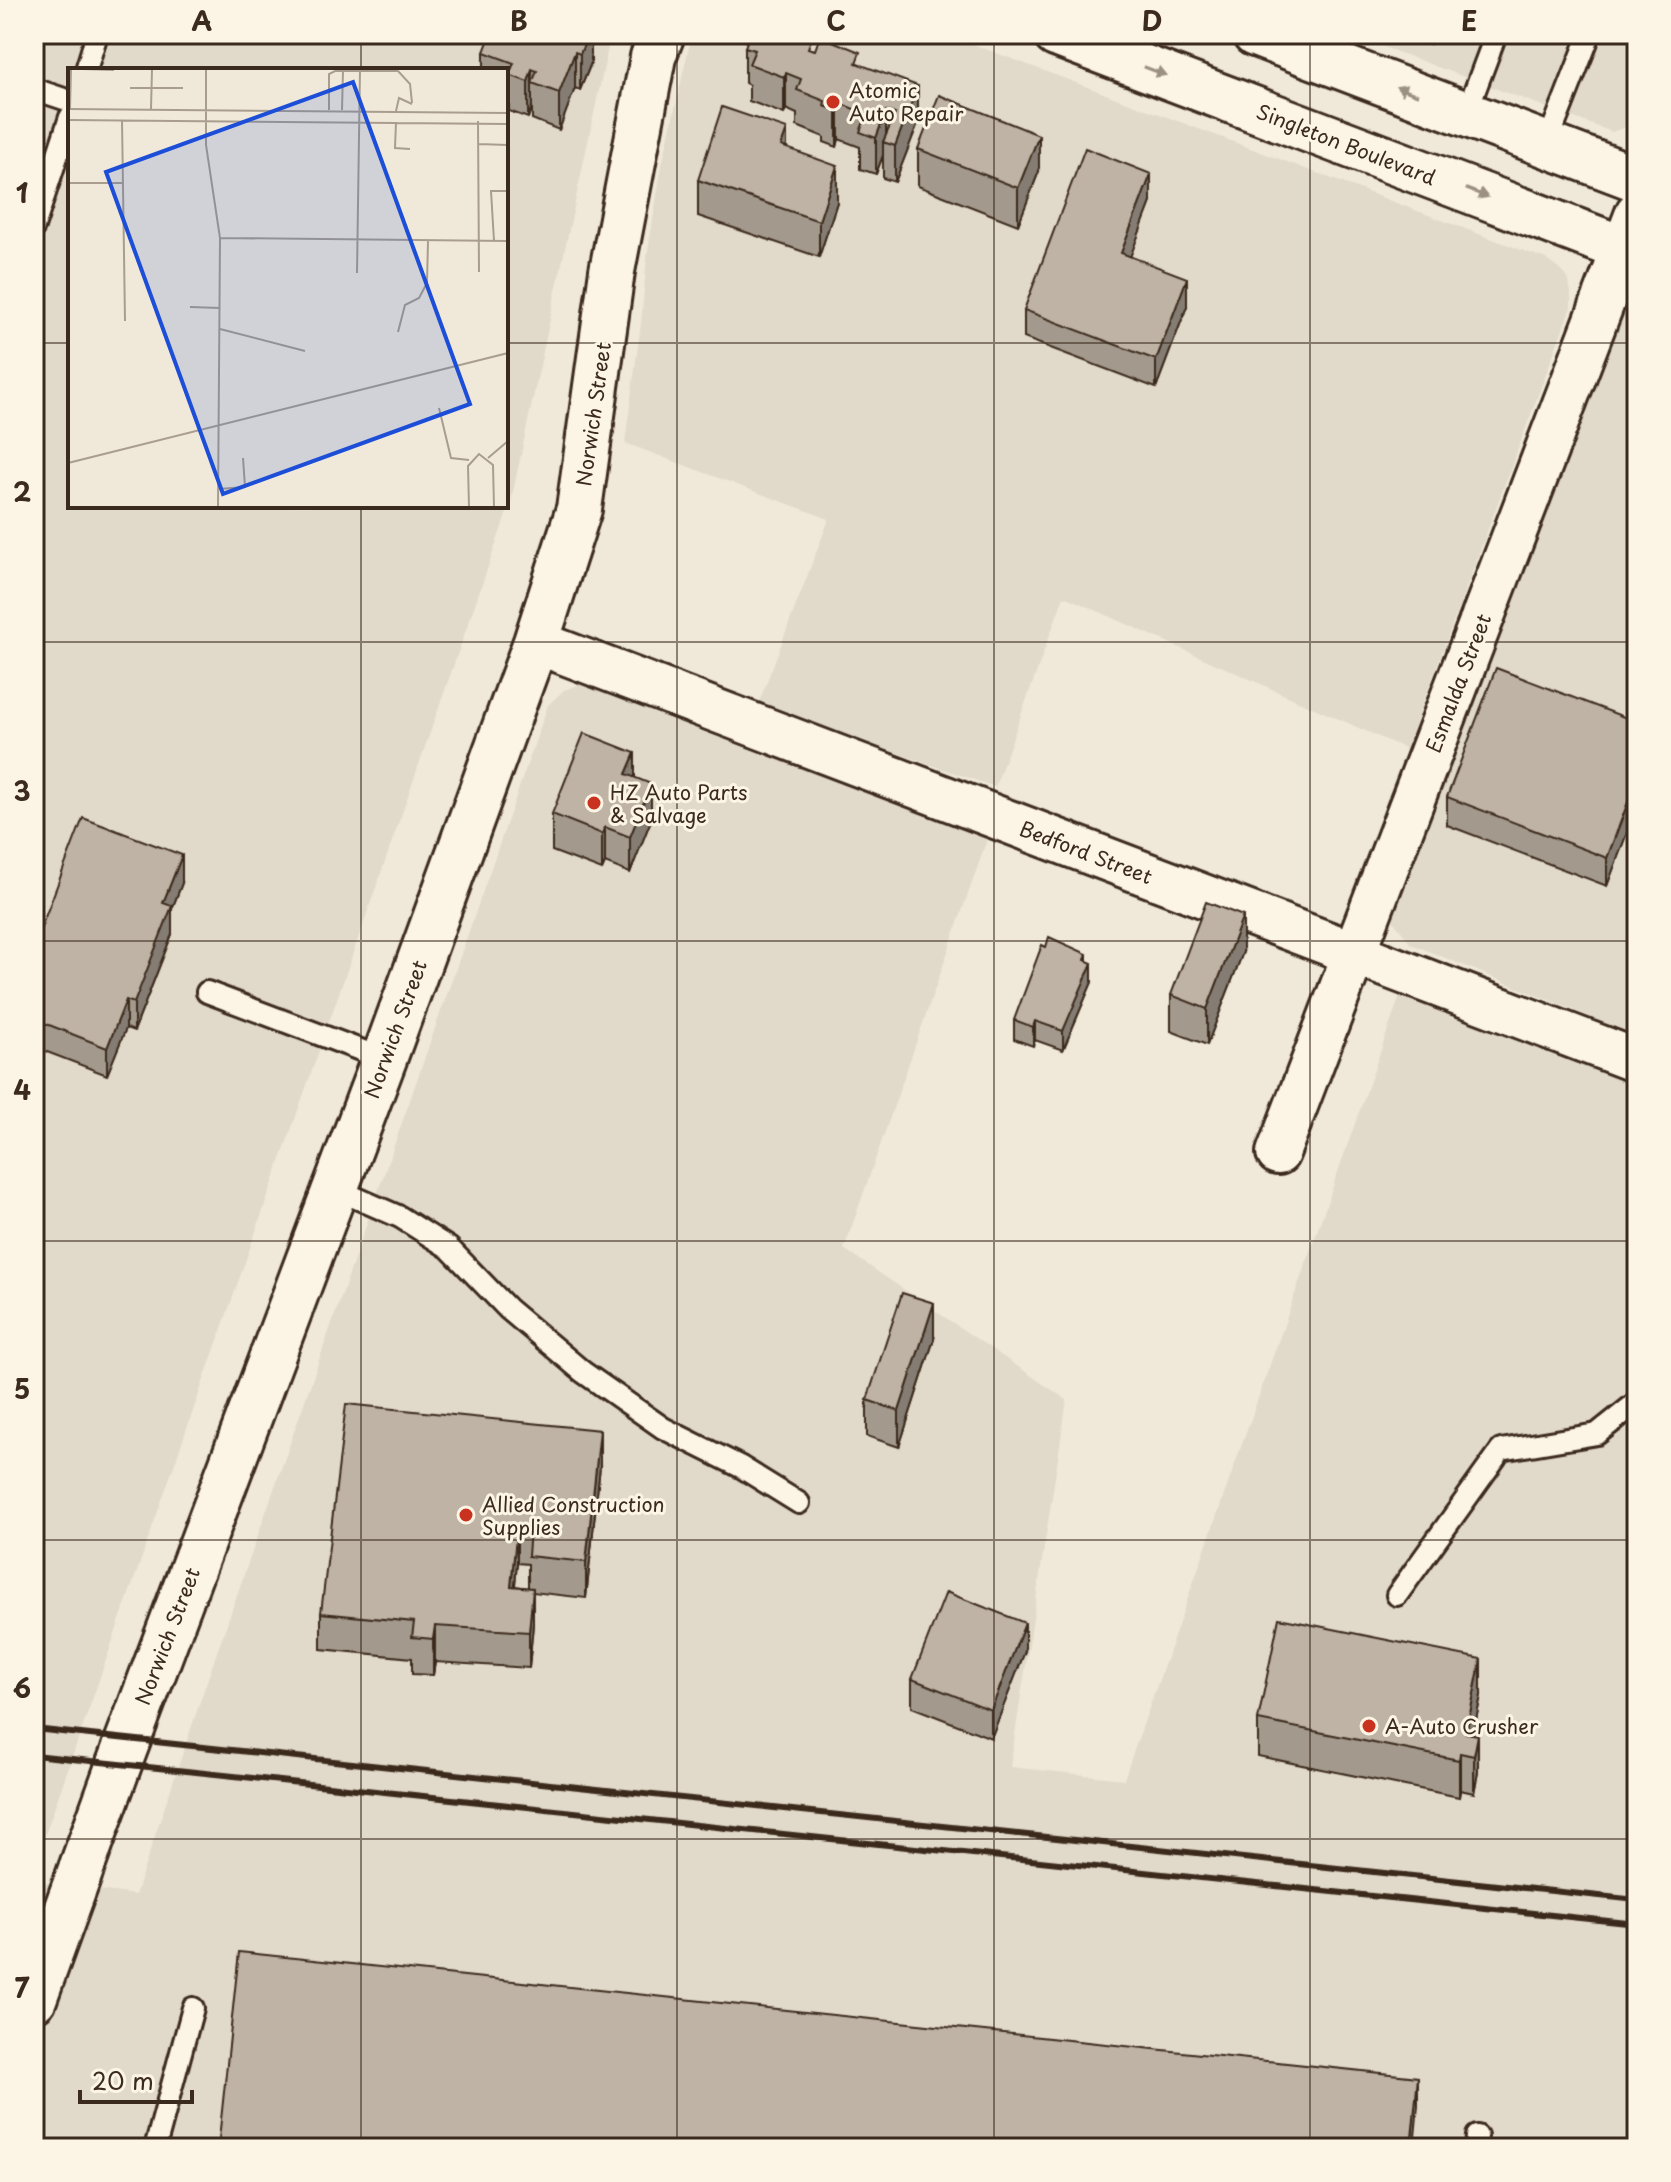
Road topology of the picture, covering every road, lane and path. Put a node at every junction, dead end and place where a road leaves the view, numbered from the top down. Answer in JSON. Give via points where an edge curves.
{"nodes":[{"id":1,"x":97,"y":34,"type":"edge"},
{"id":2,"x":662,"y":34,"type":"edge"},
{"id":3,"x":1056,"y":34,"type":"edge"},
{"id":4,"x":1255,"y":34,"type":"edge"},
{"id":5,"x":1496,"y":34,"type":"edge"},
{"id":6,"x":1590,"y":34,"type":"edge"},
{"id":7,"x":87,"y":68,"type":"edge"},
{"id":8,"x":34,"y":89,"type":"edge"},
{"id":9,"x":68,"y":100,"type":"edge"},
{"id":10,"x":1466,"y":114,"type":"junction"},
{"id":11,"x":68,"y":123,"type":"edge"},
{"id":12,"x":1547,"y":144,"type":"junction"},
{"id":13,"x":1637,"y":179,"type":"edge"},
{"id":14,"x":34,"y":227,"type":"edge"},
{"id":15,"x":1632,"y":238,"type":"edge"},
{"id":16,"x":536,"y":642,"type":"junction"},
{"id":17,"x":1355,"y":954,"type":"junction"},
{"id":18,"x":207,"y":992,"type":"dead end"},
{"id":19,"x":384,"y":1059,"type":"junction"},
{"id":20,"x":1637,"y":1061,"type":"edge"},
{"id":21,"x":1278,"y":1153,"type":"dead end"},
{"id":22,"x":336,"y":1189,"type":"junction"},
{"id":23,"x":1637,"y":1402,"type":"edge"},
{"id":24,"x":799,"y":1503,"type":"dead end"},
{"id":25,"x":1397,"y":1595,"type":"dead end"},
{"id":26,"x":34,"y":1999,"type":"edge"},
{"id":27,"x":193,"y":2008,"type":"dead end"},
{"id":28,"x":155,"y":2148,"type":"edge"}],
"edges":[{"from":1,"to":7,"type":"lane"},
{"from":2,"to":16,"type":"street","name":"Norwich Street","via":[[653,57],[612,271],[579,509]]},
{"from":3,"to":15,"type":"street","name":"Singleton Boulevard","one_way":true},
{"from":10,"to":4,"type":"street","one_way":true},
{"from":5,"to":10,"type":"lane"},
{"from":6,"to":12,"type":"lane"},
{"from":8,"to":9,"type":"lane"},
{"from":10,"to":12,"type":"street"},
{"from":11,"to":14,"type":"lane"},
{"from":12,"to":13,"type":"street"},
{"from":15,"to":17,"type":"street","name":"Esmalda Street"},
{"from":16,"to":17,"type":"street","name":"Bedford Street"},
{"from":16,"to":19,"type":"street","name":"Norwich Street"},
{"from":17,"to":20,"type":"street","name":"Bedford Street"},
{"from":17,"to":21,"type":"street","name":"Esmalda Street"},
{"from":18,"to":19,"type":"lane"},
{"from":19,"to":22,"type":"street","name":"Norwich Street"},
{"from":22,"to":24,"type":"lane","via":[[400,1217],[449,1248],[508,1309],[583,1372],[663,1428]]},
{"from":22,"to":26,"type":"street","name":"Norwich Street"},
{"from":23,"to":25,"type":"lane","via":[[1597,1434],[1501,1450]]},
{"from":27,"to":28,"type":"lane"}]}
